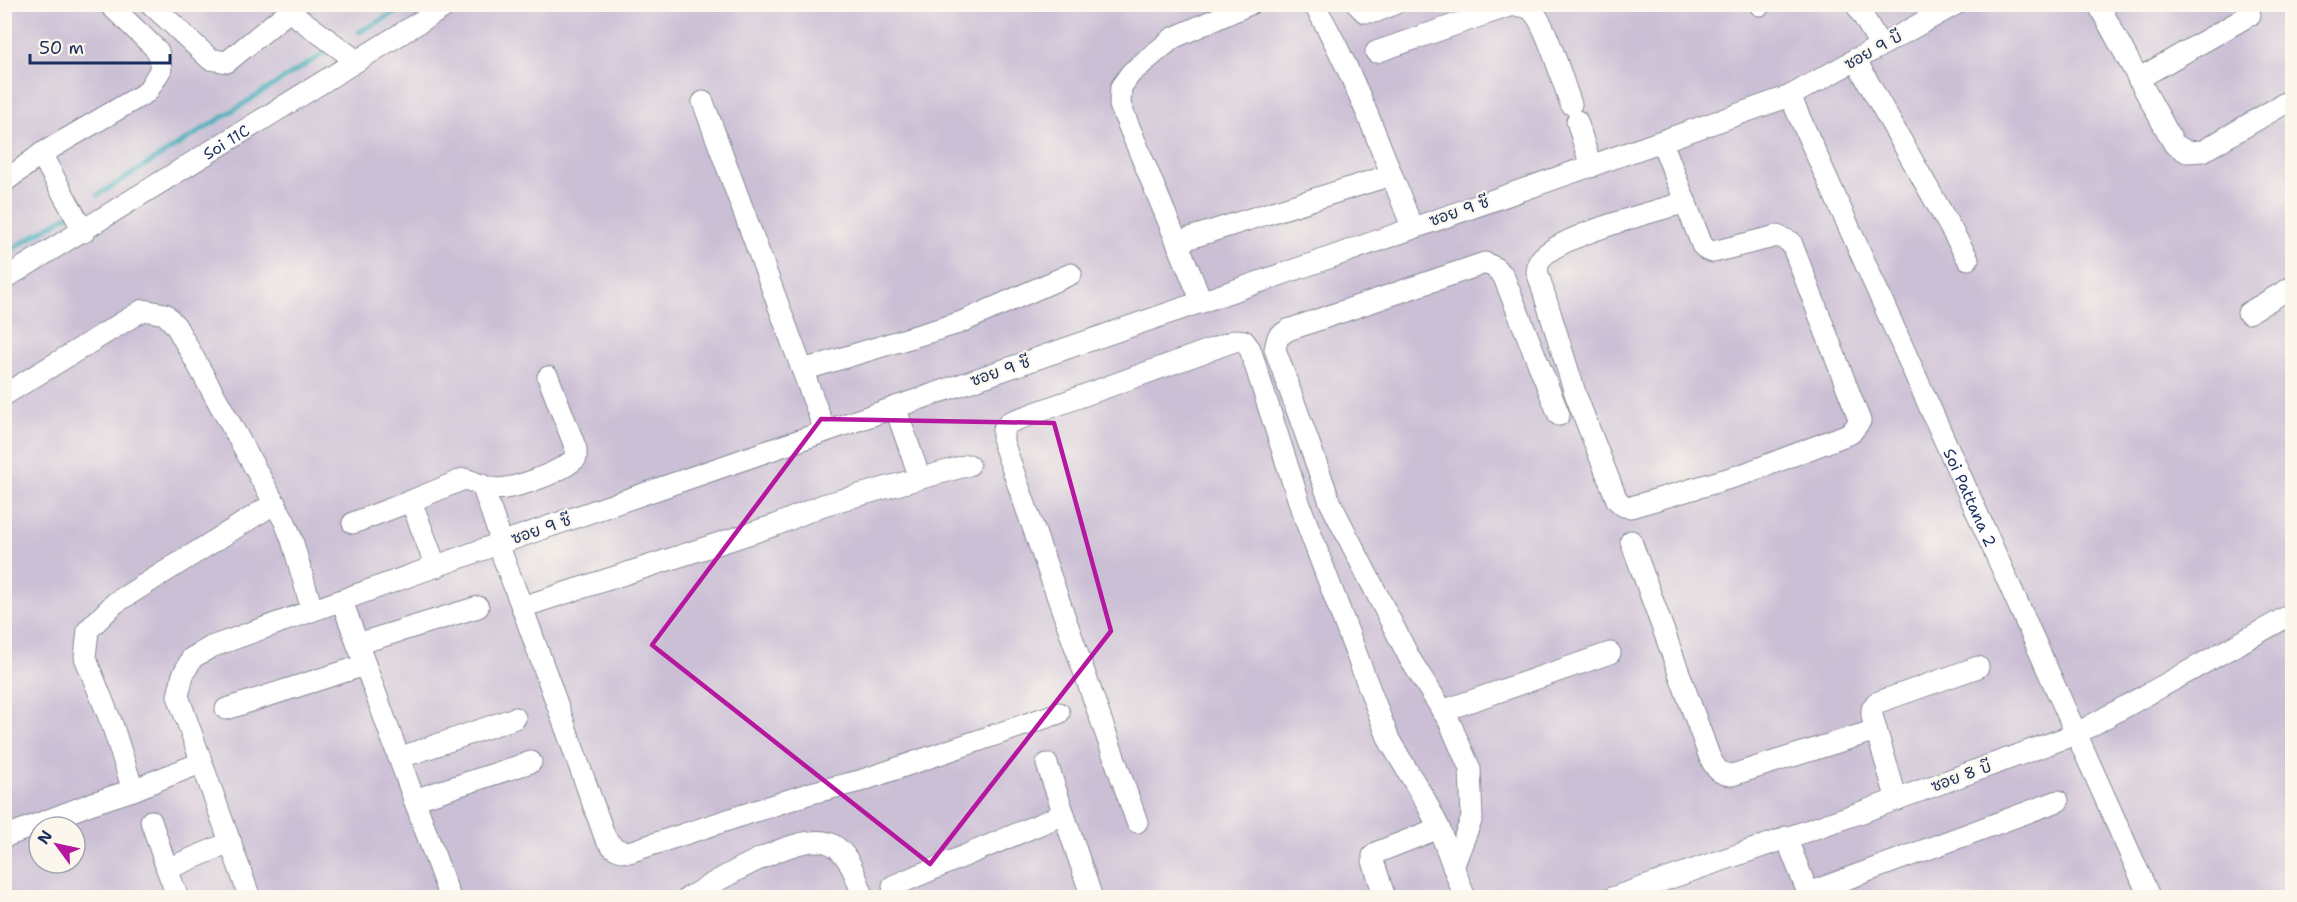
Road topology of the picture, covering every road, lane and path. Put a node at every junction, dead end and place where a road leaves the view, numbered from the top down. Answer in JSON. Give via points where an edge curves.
{"nodes":[{"id":1,"x":109,"y":4,"type":"edge"},
{"id":2,"x":151,"y":4,"type":"edge"},
{"id":3,"x":449,"y":4,"type":"edge"},
{"id":4,"x":1250,"y":4,"type":"edge"},
{"id":5,"x":1314,"y":4,"type":"edge"},
{"id":6,"x":1357,"y":4,"type":"edge"},
{"id":7,"x":1394,"y":4,"type":"edge"},
{"id":8,"x":1856,"y":4,"type":"edge"},
{"id":9,"x":1956,"y":4,"type":"edge"},
{"id":10,"x":2098,"y":4,"type":"edge"},
{"id":11,"x":286,"y":8,"type":"edge"},
{"id":12,"x":2250,"y":15,"type":"dead end"},
{"id":13,"x":1880,"y":45,"type":"junction"},
{"id":14,"x":1376,"y":52,"type":"dead end"},
{"id":15,"x":1855,"y":59,"type":"junction"},
{"id":16,"x":357,"y":61,"type":"junction"},
{"id":17,"x":2138,"y":78,"type":"junction"},
{"id":18,"x":1791,"y":96,"type":"junction"},
{"id":19,"x":2292,"y":99,"type":"edge"},
{"id":20,"x":703,"y":102,"type":"dead end"},
{"id":21,"x":1662,"y":142,"type":"junction"},
{"id":22,"x":40,"y":154,"type":"junction"},
{"id":23,"x":1592,"y":167,"type":"junction"},
{"id":24,"x":1391,"y":175,"type":"junction"},
{"id":25,"x":4,"y":182,"type":"edge"},
{"id":26,"x":1686,"y":202,"type":"junction"},
{"id":27,"x":1412,"y":227,"type":"junction"},
{"id":28,"x":84,"y":232,"type":"junction"},
{"id":29,"x":1177,"y":242,"type":"junction"},
{"id":30,"x":1968,"y":259,"type":"dead end"},
{"id":31,"x":1071,"y":274,"type":"dead end"},
{"id":32,"x":4,"y":279,"type":"edge"},
{"id":33,"x":2292,"y":287,"type":"edge"},
{"id":34,"x":1202,"y":302,"type":"junction"},
{"id":35,"x":2248,"y":313,"type":"dead end"},
{"id":36,"x":803,"y":370,"type":"junction"},
{"id":37,"x":548,"y":377,"type":"dead end"},
{"id":38,"x":4,"y":395,"type":"edge"},
{"id":39,"x":895,"y":407,"type":"junction"},
{"id":40,"x":1559,"y":415,"type":"dead end"},
{"id":41,"x":825,"y":431,"type":"junction"},
{"id":42,"x":969,"y":465,"type":"dead end"},
{"id":43,"x":920,"y":478,"type":"junction"},
{"id":44,"x":482,"y":485,"type":"junction"},
{"id":45,"x":411,"y":501,"type":"junction"},
{"id":46,"x":275,"y":502,"type":"junction"},
{"id":47,"x":353,"y":523,"type":"dead end"},
{"id":48,"x":1631,"y":541,"type":"dead end"},
{"id":49,"x":500,"y":544,"type":"junction"},
{"id":50,"x":436,"y":567,"type":"junction"},
{"id":51,"x":342,"y":601,"type":"junction"},
{"id":52,"x":478,"y":607,"type":"dead end"},
{"id":53,"x":522,"y":607,"type":"junction"},
{"id":54,"x":312,"y":610,"type":"junction"},
{"id":55,"x":2292,"y":614,"type":"edge"},
{"id":56,"x":357,"y":644,"type":"junction"},
{"id":57,"x":1610,"y":653,"type":"dead end"},
{"id":58,"x":365,"y":665,"type":"junction"},
{"id":59,"x":1977,"y":667,"type":"dead end"},
{"id":60,"x":226,"y":709,"type":"dead end"},
{"id":61,"x":1442,"y":711,"type":"junction"},
{"id":62,"x":1059,"y":713,"type":"dead end"},
{"id":63,"x":515,"y":718,"type":"dead end"},
{"id":64,"x":1876,"y":730,"type":"junction"},
{"id":65,"x":2076,"y":734,"type":"junction"},
{"id":66,"x":399,"y":758,"type":"junction"},
{"id":67,"x":531,"y":762,"type":"dead end"},
{"id":68,"x":201,"y":763,"type":"junction"},
{"id":69,"x":1047,"y":764,"type":"dead end"},
{"id":70,"x":133,"y":790,"type":"junction"},
{"id":71,"x":414,"y":800,"type":"junction"},
{"id":72,"x":1897,"y":800,"type":"junction"},
{"id":73,"x":2058,"y":801,"type":"dead end"},
{"id":74,"x":1064,"y":814,"type":"junction"},
{"id":75,"x":152,"y":821,"type":"dead end"},
{"id":76,"x":1137,"y":822,"type":"dead end"},
{"id":77,"x":1438,"y":828,"type":"junction"},
{"id":78,"x":4,"y":837,"type":"edge"},
{"id":79,"x":1786,"y":837,"type":"junction"},
{"id":80,"x":231,"y":842,"type":"junction"},
{"id":81,"x":1453,"y":867,"type":"junction"},
{"id":82,"x":167,"y":869,"type":"junction"},
{"id":83,"x":893,"y":886,"type":"dead end"},
{"id":84,"x":1809,"y":895,"type":"edge"},
{"id":85,"x":1619,"y":896,"type":"edge"},
{"id":86,"x":178,"y":897,"type":"edge"},
{"id":87,"x":250,"y":897,"type":"edge"},
{"id":88,"x":450,"y":897,"type":"edge"},
{"id":89,"x":688,"y":897,"type":"edge"},
{"id":90,"x":864,"y":897,"type":"edge"},
{"id":91,"x":1092,"y":897,"type":"edge"},
{"id":92,"x":1385,"y":897,"type":"edge"},
{"id":93,"x":1465,"y":897,"type":"edge"},
{"id":94,"x":2150,"y":897,"type":"edge"}],
"edges":[{"from":1,"to":22,"type":"street","via":[[158,51],[161,69],[147,92]]},
{"from":2,"to":11,"type":"street","via":[[210,59],[226,62]]},
{"from":3,"to":16,"type":"street","name":"Soi 11C"},
{"from":4,"to":29,"type":"street","via":[[1173,38],[1131,73],[1121,87],[1120,105]]},
{"from":5,"to":24,"type":"street","via":[[1359,91]]},
{"from":6,"to":7,"type":"street","via":[[1365,12]]},
{"from":8,"to":13,"type":"street"},
{"from":9,"to":13,"type":"street","name":"ซอย 9 บี"},
{"from":10,"to":17,"type":"street"},
{"from":11,"to":16,"type":"street"},
{"from":12,"to":17,"type":"street"},
{"from":13,"to":15,"type":"street","name":"ซอย 9 บี"},
{"from":14,"to":23,"type":"street","via":[[1509,6],[1523,5],[1533,11],[1542,25]]},
{"from":15,"to":18,"type":"street","name":"ซอย 9 บี"},
{"from":15,"to":30,"type":"street"},
{"from":16,"to":28,"type":"street","name":"Soi 11C"},
{"from":17,"to":19,"type":"street","via":[[2174,144],[2187,152],[2203,151]]},
{"from":18,"to":21,"type":"street","name":"ซอย 9 ซี"},
{"from":18,"to":65,"type":"street","name":"Soi Pattana 2"},
{"from":20,"to":36,"type":"street"},
{"from":21,"to":23,"type":"street","name":"ซอย 9 ซี"},
{"from":21,"to":26,"type":"street"},
{"from":22,"to":25,"type":"street"},
{"from":22,"to":28,"type":"street"},
{"from":23,"to":27,"type":"street","name":"ซอย 9 ซี"},
{"from":24,"to":27,"type":"street"},
{"from":24,"to":29,"type":"street"},
{"from":26,"to":26,"type":"street","via":[[1707,250],[1713,252],[1777,236],[1791,242],[1860,421],[1851,433],[1744,474],[1624,506],[1617,500],[1576,396],[1537,271],[1539,260],[1583,234]]},
{"from":27,"to":34,"type":"street","name":"ซอย 9 ซี"},
{"from":28,"to":32,"type":"street","name":"Soi 11C"},
{"from":29,"to":34,"type":"street"},
{"from":31,"to":36,"type":"street","via":[[959,323]]},
{"from":33,"to":35,"type":"street"},
{"from":34,"to":39,"type":"street","name":"ซอย 9 ซี"},
{"from":36,"to":41,"type":"street"},
{"from":37,"to":44,"type":"street","via":[[576,458],[567,466],[508,489]]},
{"from":38,"to":46,"type":"street","via":[[143,310],[165,314],[176,326]]},
{"from":39,"to":41,"type":"street","name":"ซอย 9 ซี"},
{"from":39,"to":43,"type":"street"},
{"from":40,"to":61,"type":"street","via":[[1503,275],[1485,263],[1288,330],[1278,338],[1275,349],[1330,502],[1410,659]]},
{"from":41,"to":49,"type":"street","name":"ซอย 9 ซี"},
{"from":42,"to":43,"type":"street"},
{"from":43,"to":53,"type":"street","via":[[823,505],[776,525]]},
{"from":44,"to":45,"type":"street","via":[[464,479]]},
{"from":44,"to":49,"type":"street"},
{"from":45,"to":47,"type":"street"},
{"from":45,"to":50,"type":"street"},
{"from":46,"to":54,"type":"street","via":[[292,540]]},
{"from":46,"to":70,"type":"street","via":[[115,603],[88,630],[85,657]]},
{"from":48,"to":64,"type":"street","via":[[1716,769],[1732,775]]},
{"from":49,"to":50,"type":"street","name":"ซอย 9 ซี"},
{"from":49,"to":53,"type":"street"},
{"from":50,"to":51,"type":"street","name":"ซอย 9 ซี"},
{"from":51,"to":54,"type":"street","name":"ซอย 9 ซี"},
{"from":51,"to":56,"type":"street"},
{"from":52,"to":56,"type":"street"},
{"from":53,"to":62,"type":"street","via":[[605,837],[618,851],[629,852],[860,781]]},
{"from":54,"to":68,"type":"street","name":"ซอย 9 ซี","via":[[211,647],[192,658],[178,696]]},
{"from":55,"to":65,"type":"street","name":"ซอย 8 บี"},
{"from":56,"to":58,"type":"street"},
{"from":57,"to":61,"type":"street"},
{"from":58,"to":60,"type":"street"},
{"from":58,"to":66,"type":"street"},
{"from":59,"to":64,"type":"street","via":[[1876,703],[1872,716]]},
{"from":61,"to":81,"type":"street","via":[[1470,769],[1472,795],[1472,818]]},
{"from":63,"to":66,"type":"street"},
{"from":64,"to":72,"type":"street"},
{"from":65,"to":72,"type":"street","name":"ซอย 8 บี"},
{"from":65,"to":94,"type":"street","name":"Soi Pattana 2"},
{"from":66,"to":71,"type":"street"},
{"from":67,"to":71,"type":"street"},
{"from":68,"to":70,"type":"street"},
{"from":68,"to":80,"type":"street","name":"ซอย 9 ซี"},
{"from":69,"to":74,"type":"street"},
{"from":70,"to":78,"type":"street"},
{"from":71,"to":88,"type":"street"},
{"from":72,"to":79,"type":"street","name":"ซอย 8 บี"},
{"from":73,"to":84,"type":"street"},
{"from":74,"to":83,"type":"street"},
{"from":74,"to":91,"type":"street"},
{"from":75,"to":82,"type":"street"},
{"from":76,"to":77,"type":"street","via":[[1007,452],[1003,430],[1010,422],[1237,340],[1244,341],[1250,349],[1302,512],[1389,740]]},
{"from":77,"to":81,"type":"street"},
{"from":77,"to":92,"type":"street","via":[[1373,856]]},
{"from":79,"to":84,"type":"street"},
{"from":79,"to":85,"type":"street","name":"ซอย 8 บี"},
{"from":80,"to":82,"type":"street"},
{"from":80,"to":87,"type":"street","name":"ซอย 9 ซี"},
{"from":81,"to":93,"type":"street"},
{"from":82,"to":86,"type":"street"},
{"from":89,"to":90,"type":"street","via":[[766,855],[814,841],[829,843],[843,853]]}]}
